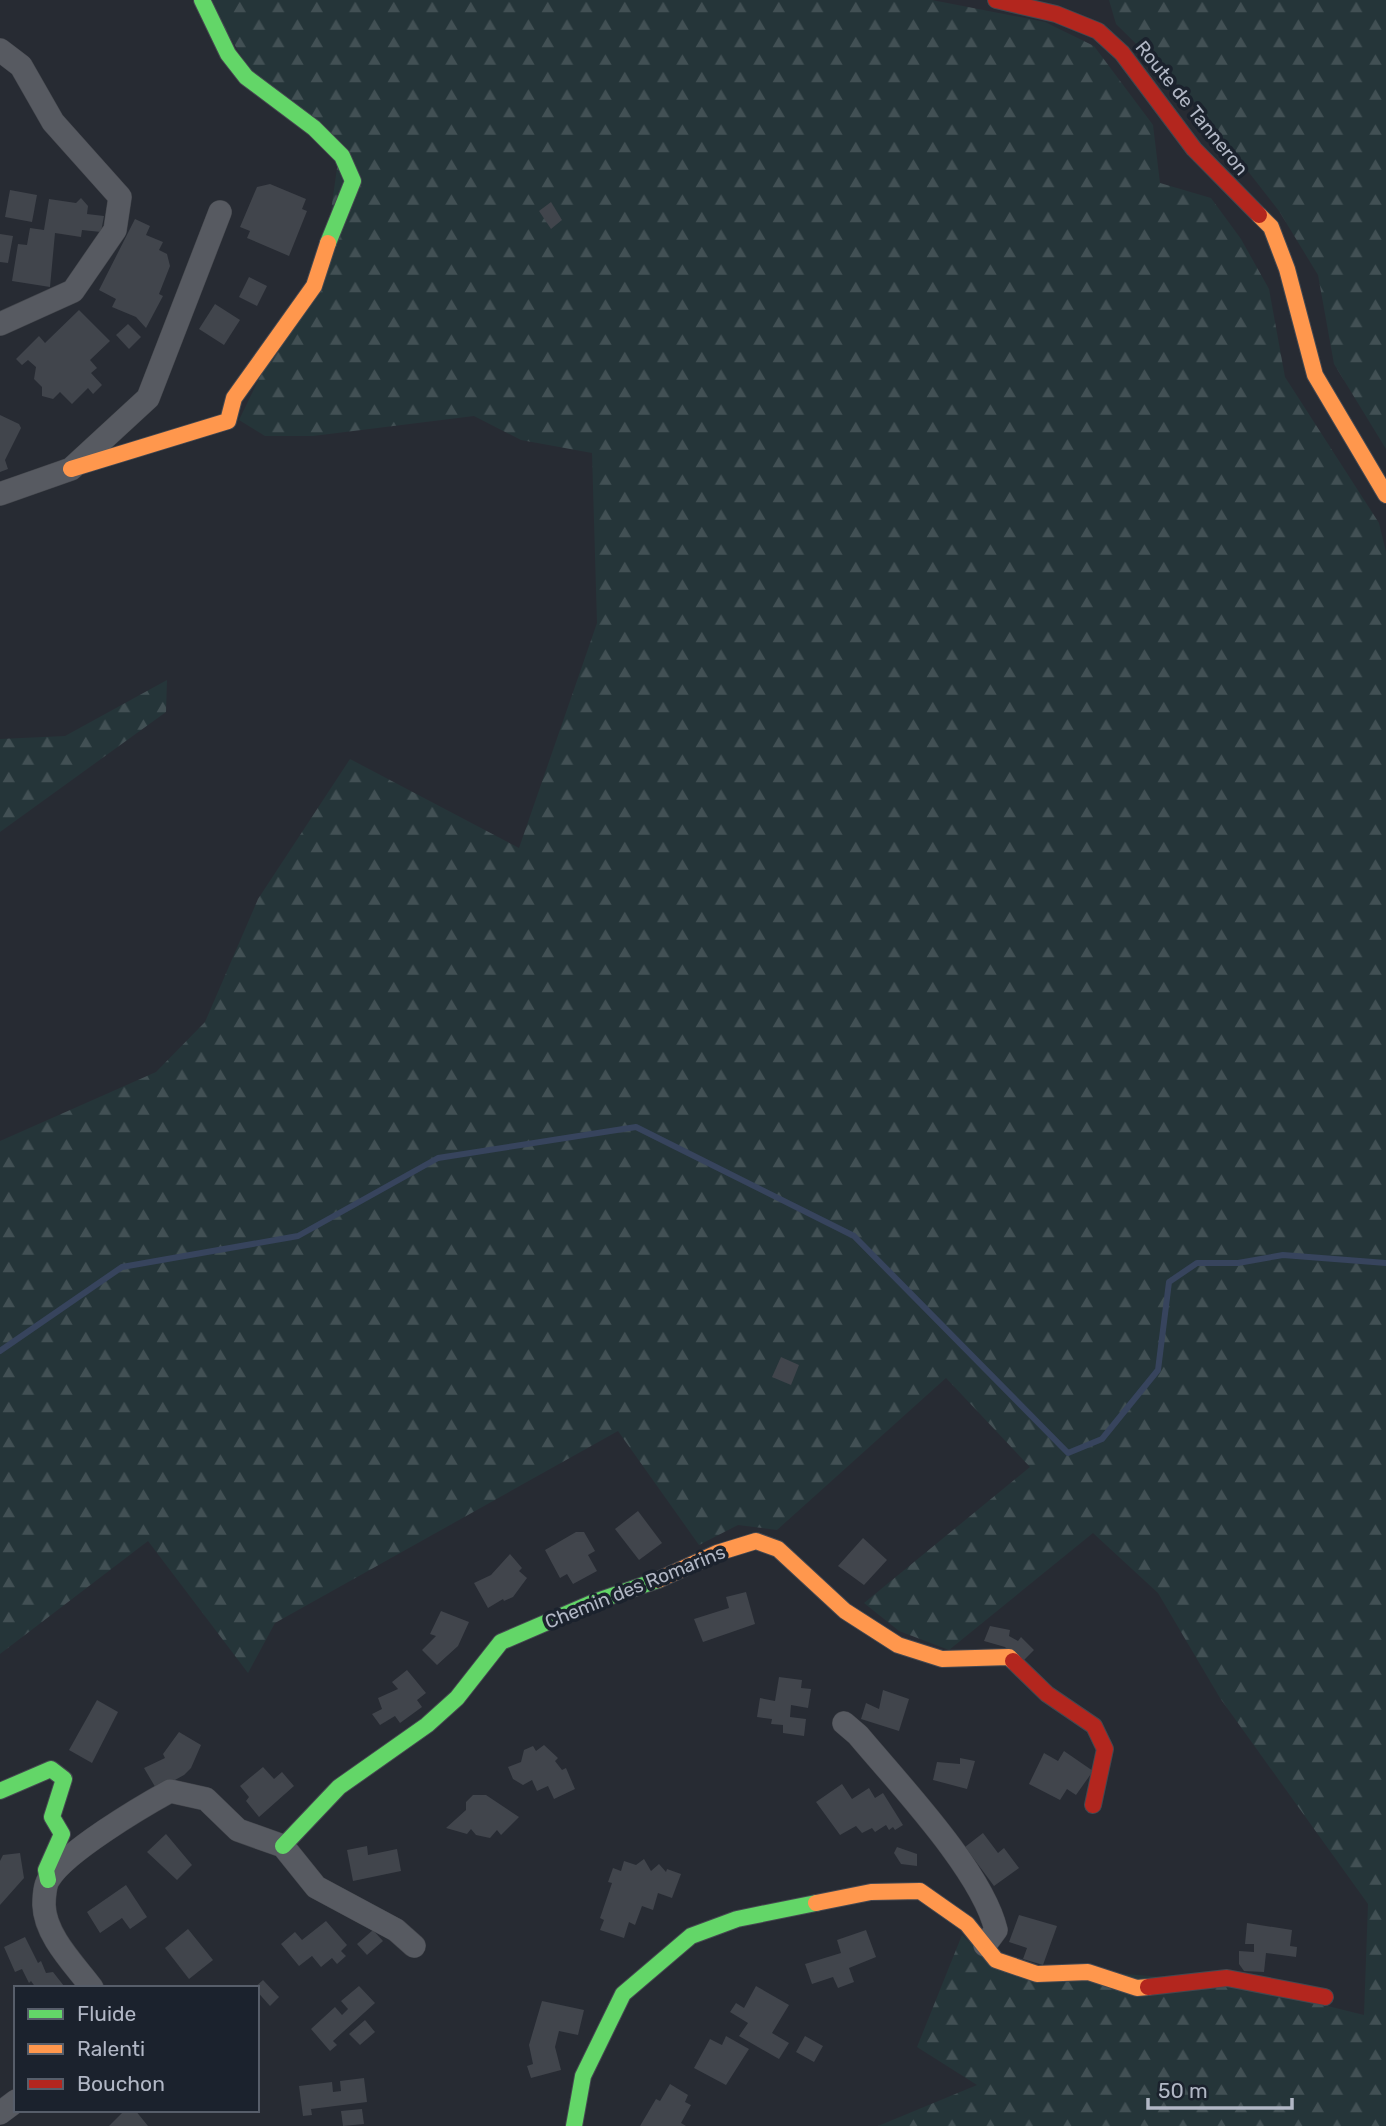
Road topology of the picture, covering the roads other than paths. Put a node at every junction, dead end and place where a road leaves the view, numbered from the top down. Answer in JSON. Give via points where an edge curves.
{"nodes":[{"id":1,"x":202,"y":0,"type":"edge"},
{"id":2,"x":996,"y":0,"type":"edge"},
{"id":3,"x":0,"y":50,"type":"edge"},
{"id":4,"x":220,"y":212,"type":"dead end"},
{"id":5,"x":0,"y":324,"type":"edge"},
{"id":6,"x":71,"y":469,"type":"junction"},
{"id":7,"x":0,"y":494,"type":"edge"},
{"id":8,"x":1386,"y":495,"type":"edge"},
{"id":9,"x":844,"y":1723,"type":"dead end"},
{"id":10,"x":0,"y":1791,"type":"edge"},
{"id":11,"x":1093,"y":1805,"type":"dead end"},
{"id":12,"x":283,"y":1846,"type":"junction"},
{"id":13,"x":48,"y":1880,"type":"junction"},
{"id":14,"x":985,"y":1945,"type":"junction"},
{"id":15,"x":414,"y":1946,"type":"dead end"},
{"id":16,"x":91,"y":1986,"type":"edge"},
{"id":17,"x":1325,"y":1997,"type":"dead end"},
{"id":18,"x":574,"y":2126,"type":"edge"}],
"edges":[{"from":1,"to":6,"type":"street","via":[[228,54],[246,77],[314,128],[342,156],[353,181],[314,286],[234,398],[228,421]]},
{"from":2,"to":8,"type":"street","name":"Route de Tanneron","via":[[1056,14],[1098,31],[1122,53],[1194,149],[1271,227],[1287,269],[1314,375]]},
{"from":3,"to":5,"type":"street","via":[[21,66],[52,122],[120,197],[115,230],[73,291]]},
{"from":4,"to":6,"type":"street","via":[[149,398]]},
{"from":6,"to":7,"type":"street"},
{"from":9,"to":14,"type":"street","via":[[963,1865],[991,1910],[996,1930]]},
{"from":10,"to":13,"type":"street","via":[[51,1769],[64,1779],[52,1817],[62,1834],[46,1870]]},
{"from":11,"to":12,"type":"street","name":"Chemin des Romarins","via":[[1105,1749],[1094,1726],[1047,1694],[1009,1657],[942,1659],[898,1645],[845,1611],[778,1549],[756,1541],[501,1642],[457,1698],[427,1725],[338,1787]]},
{"from":12,"to":13,"type":"street","via":[[238,1830],[206,1799],[170,1791],[126,1816]]},
{"from":12,"to":15,"type":"street","via":[[316,1887],[396,1930]]},
{"from":13,"to":16,"type":"street","via":[[44,1907],[53,1934]]},
{"from":14,"to":17,"type":"street","via":[[996,1960],[1037,1974],[1087,1972],[1137,1988],[1227,1978]]},
{"from":14,"to":18,"type":"street","via":[[967,1924],[920,1891],[871,1892],[797,1905],[691,1936],[624,1994],[583,2076]]}]}
